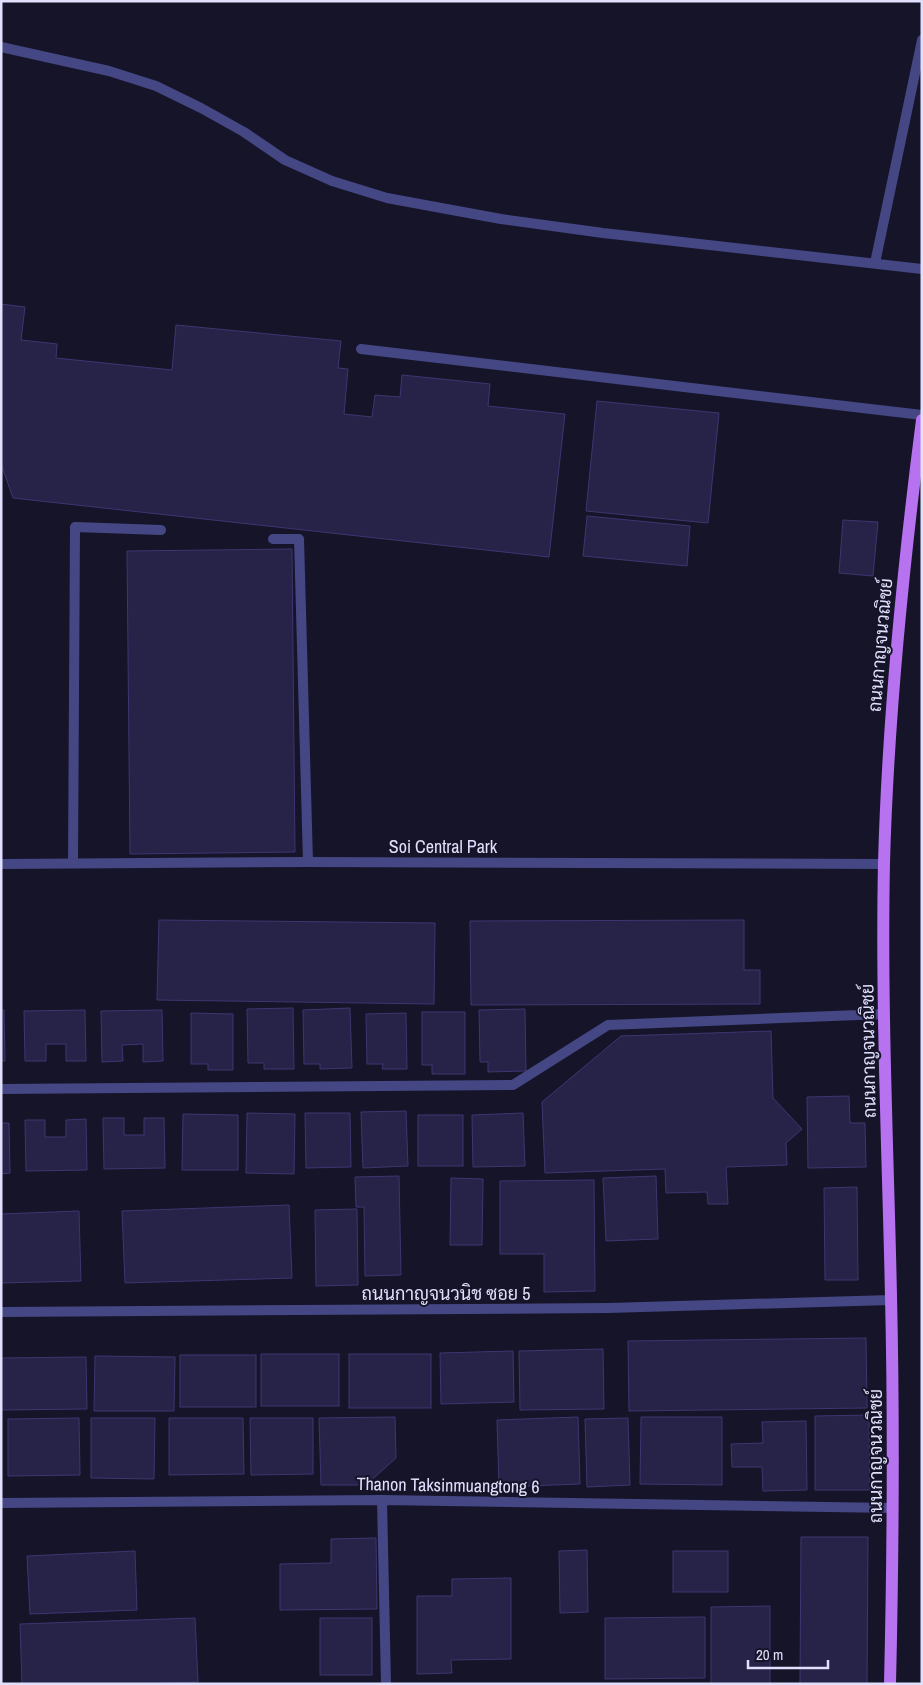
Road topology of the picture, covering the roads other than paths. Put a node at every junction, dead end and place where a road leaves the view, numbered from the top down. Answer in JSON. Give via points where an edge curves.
{"nodes":[{"id":1,"x":922,"y":40,"type":"edge"},
{"id":2,"x":1,"y":47,"type":"edge"},
{"id":3,"x":875,"y":263,"type":"junction"},
{"id":4,"x":922,"y":269,"type":"edge"},
{"id":5,"x":361,"y":349,"type":"dead end"},
{"id":6,"x":922,"y":415,"type":"edge"},
{"id":7,"x":922,"y":420,"type":"edge"},
{"id":8,"x":161,"y":530,"type":"dead end"},
{"id":9,"x":273,"y":538,"type":"dead end"},
{"id":10,"x":308,"y":862,"type":"junction"},
{"id":11,"x":74,"y":863,"type":"junction"},
{"id":12,"x":1,"y":864,"type":"edge"},
{"id":13,"x":884,"y":864,"type":"junction"},
{"id":14,"x":884,"y":1014,"type":"junction"},
{"id":15,"x":1,"y":1090,"type":"edge"},
{"id":16,"x":891,"y":1300,"type":"junction"},
{"id":17,"x":1,"y":1312,"type":"edge"},
{"id":18,"x":382,"y":1500,"type":"junction"},
{"id":19,"x":1,"y":1503,"type":"edge"},
{"id":20,"x":894,"y":1508,"type":"junction"},
{"id":21,"x":386,"y":1684,"type":"edge"},
{"id":22,"x":890,"y":1684,"type":"edge"}],
"edges":[{"from":1,"to":3,"type":"street"},
{"from":2,"to":3,"type":"street","via":[[109,70],[156,86],[227,122],[284,160],[332,181],[387,198],[603,234]]},
{"from":3,"to":4,"type":"street"},
{"from":5,"to":6,"type":"street"},
{"from":7,"to":13,"type":"main road","name":"ถนนกาญจนวณิชย์","via":[[900,611]]},
{"from":8,"to":11,"type":"street","via":[[75,527]]},
{"from":9,"to":10,"type":"street","via":[[299,539]]},
{"from":10,"to":11,"type":"street","name":"Soi Central Park"},
{"from":10,"to":13,"type":"street","name":"Soi Central Park"},
{"from":11,"to":12,"type":"street","name":"Soi Central Park"},
{"from":13,"to":14,"type":"main road","name":"ถนนกาญจนวณิชย์"},
{"from":14,"to":15,"type":"street","via":[[608,1025],[514,1085]]},
{"from":14,"to":16,"type":"main road","name":"ถนนกาญจนวณิชย์"},
{"from":16,"to":17,"type":"street","name":"ถนนกาญจนวนิช ซอย 5","via":[[608,1308]]},
{"from":16,"to":20,"type":"main road","name":"ถนนกาญจนวณิชย์"},
{"from":18,"to":19,"type":"street","name":"Thanon Taksinmuangtong 6"},
{"from":18,"to":20,"type":"street","name":"Thanon Taksinmuangtong 6"},
{"from":18,"to":21,"type":"street"},
{"from":20,"to":22,"type":"main road","name":"ถนนกาญจนวณิชย์"}]}
